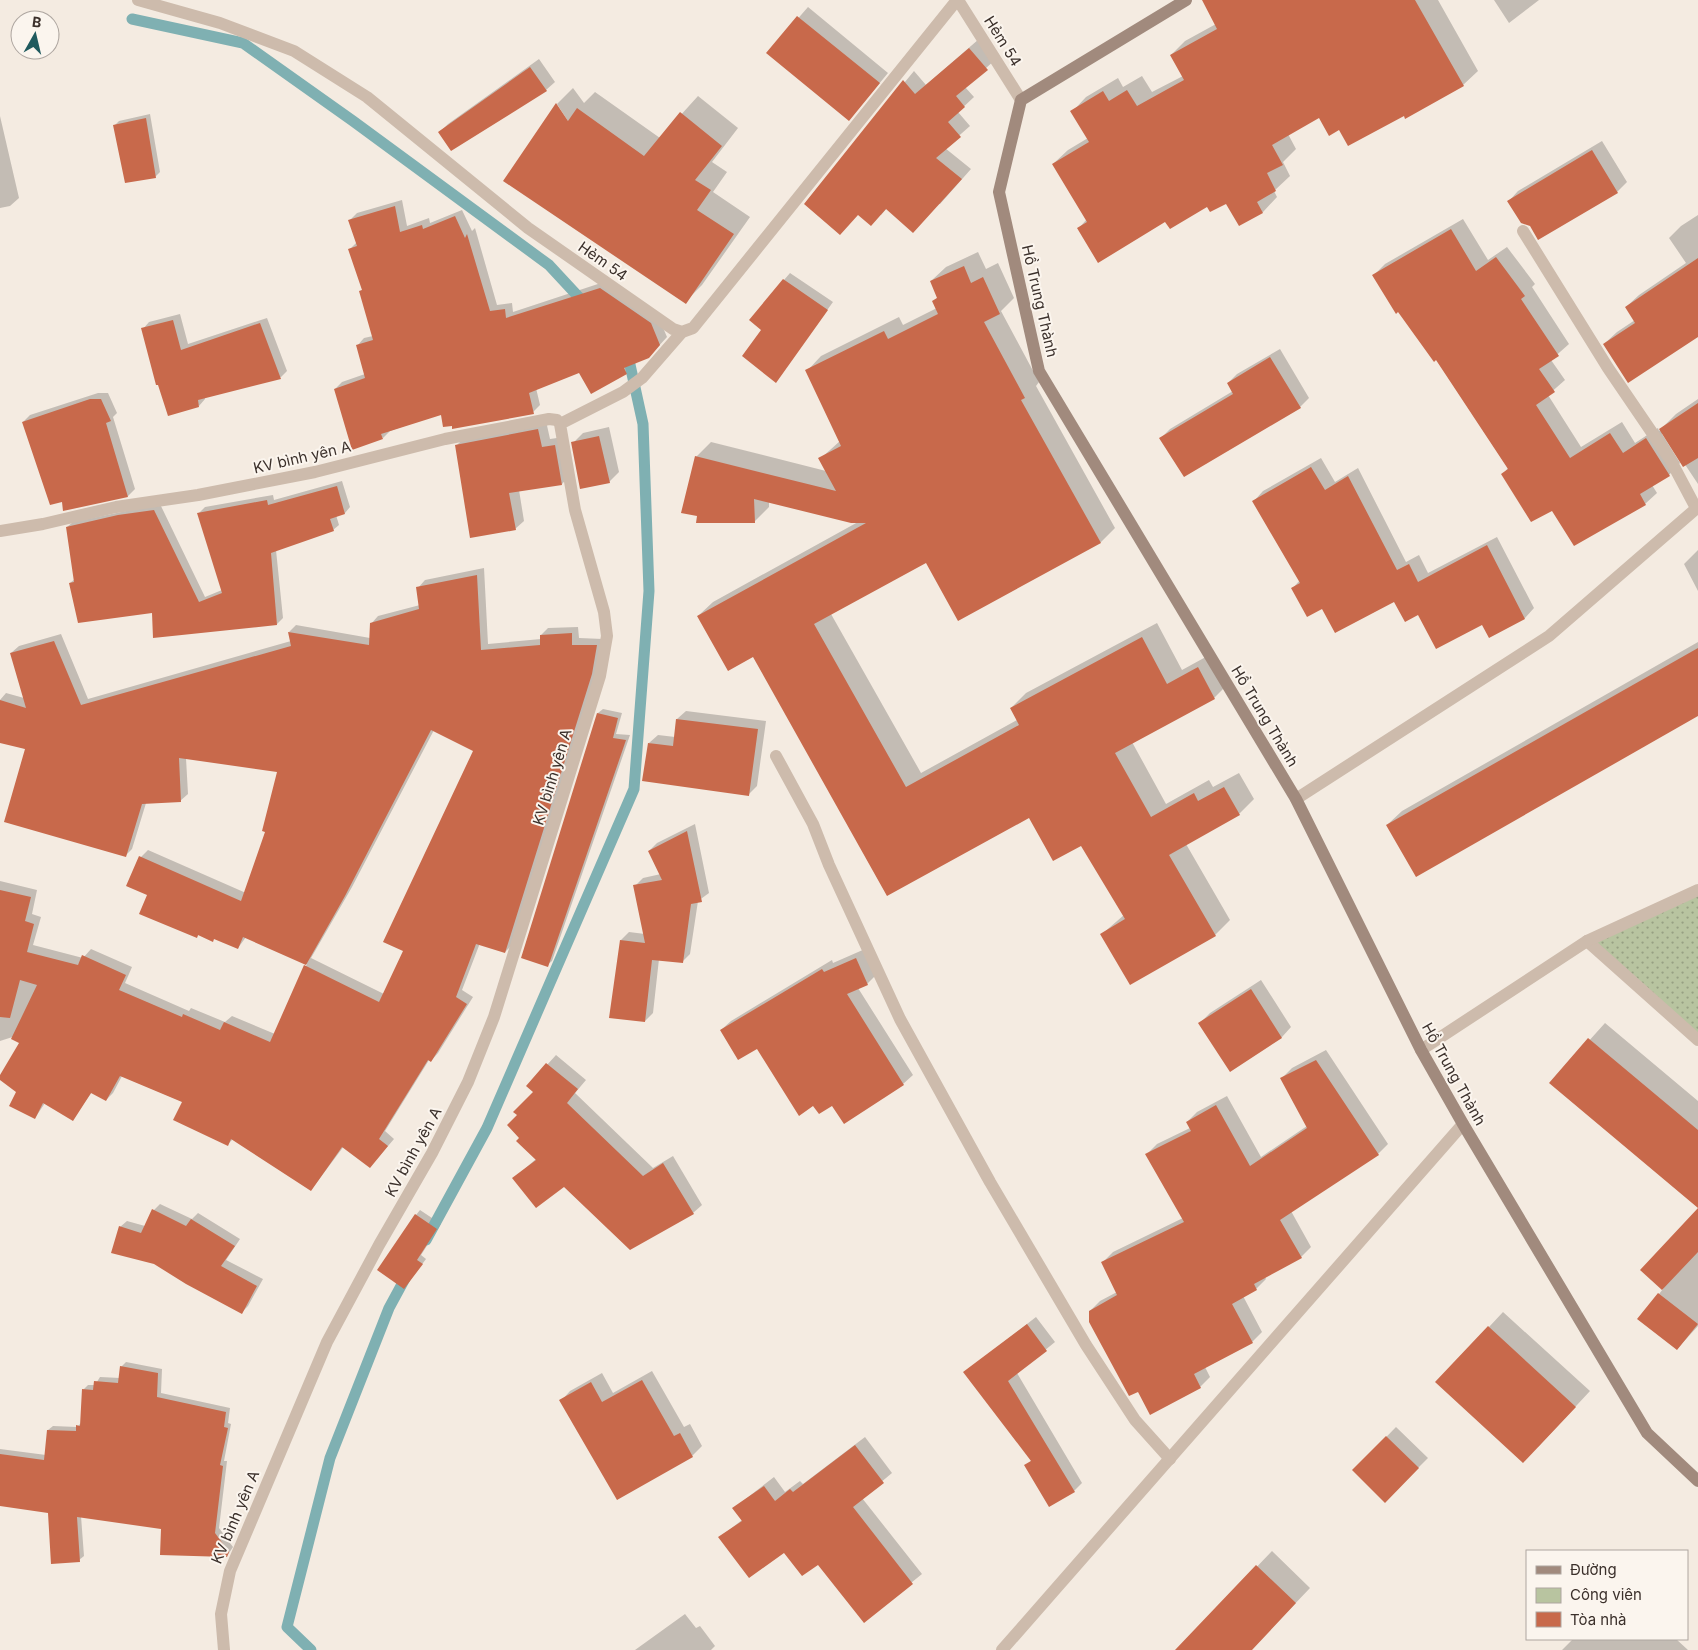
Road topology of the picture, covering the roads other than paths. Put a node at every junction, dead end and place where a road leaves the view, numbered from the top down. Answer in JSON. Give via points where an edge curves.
{"nodes":[{"id":1,"x":138,"y":0,"type":"edge"},
{"id":2,"x":957,"y":0,"type":"edge"},
{"id":3,"x":1186,"y":0,"type":"edge"},
{"id":4,"x":1021,"y":100,"type":"junction"},
{"id":5,"x":1522,"y":231,"type":"dead end"},
{"id":6,"x":682,"y":332,"type":"junction"},
{"id":7,"x":560,"y":424,"type":"junction"},
{"id":8,"x":1697,"y":507,"type":"edge"},
{"id":9,"x":0,"y":531,"type":"edge"},
{"id":10,"x":776,"y":756,"type":"dead end"},
{"id":11,"x":1296,"y":799,"type":"junction"},
{"id":12,"x":1698,"y":890,"type":"edge"},
{"id":13,"x":1586,"y":941,"type":"junction"},
{"id":14,"x":1698,"y":1040,"type":"edge"},
{"id":15,"x":1420,"y":1050,"type":"junction"},
{"id":16,"x":1463,"y":1124,"type":"junction"},
{"id":17,"x":1170,"y":1459,"type":"junction"},
{"id":18,"x":1698,"y":1481,"type":"edge"},
{"id":19,"x":224,"y":1650,"type":"edge"},
{"id":20,"x":1002,"y":1650,"type":"edge"}],
"edges":[{"from":1,"to":6,"type":"street","name":"Hẻm 54","via":[[220,23],[294,51],[367,97],[528,228],[672,329]]},
{"from":2,"to":4,"type":"street","name":"Hẻm 54"},
{"from":2,"to":6,"type":"street","name":"Hẻm 54","via":[[693,328]]},
{"from":3,"to":4,"type":"street"},
{"from":4,"to":11,"type":"street","name":"Hồ Trung Thành","via":[[999,192],[1039,371]]},
{"from":5,"to":8,"type":"street","via":[[1670,459]]},
{"from":6,"to":7,"type":"street","via":[[642,378],[623,392]]},
{"from":7,"to":9,"type":"street","name":"KV bình yên A","via":[[549,419],[445,439],[315,472],[198,496],[116,507]]},
{"from":7,"to":19,"type":"street","name":"KV bình yên A","via":[[575,510],[604,612],[607,636],[600,676],[494,1017],[468,1082],[432,1153],[327,1342],[230,1571],[221,1614]]},
{"from":8,"to":11,"type":"street","via":[[1549,636]]},
{"from":10,"to":17,"type":"street","via":[[813,824],[900,1019],[990,1182],[1086,1345],[1136,1420]]},
{"from":11,"to":15,"type":"street","name":"Hồ Trung Thành"},
{"from":12,"to":13,"type":"street"},
{"from":13,"to":14,"type":"street"},
{"from":13,"to":15,"type":"street"},
{"from":15,"to":16,"type":"street","name":"Hồ Trung Thành"},
{"from":16,"to":17,"type":"street"},
{"from":16,"to":18,"type":"street","name":"Hồ Trung Thành","via":[[1646,1432]]},
{"from":17,"to":20,"type":"street"}]}
